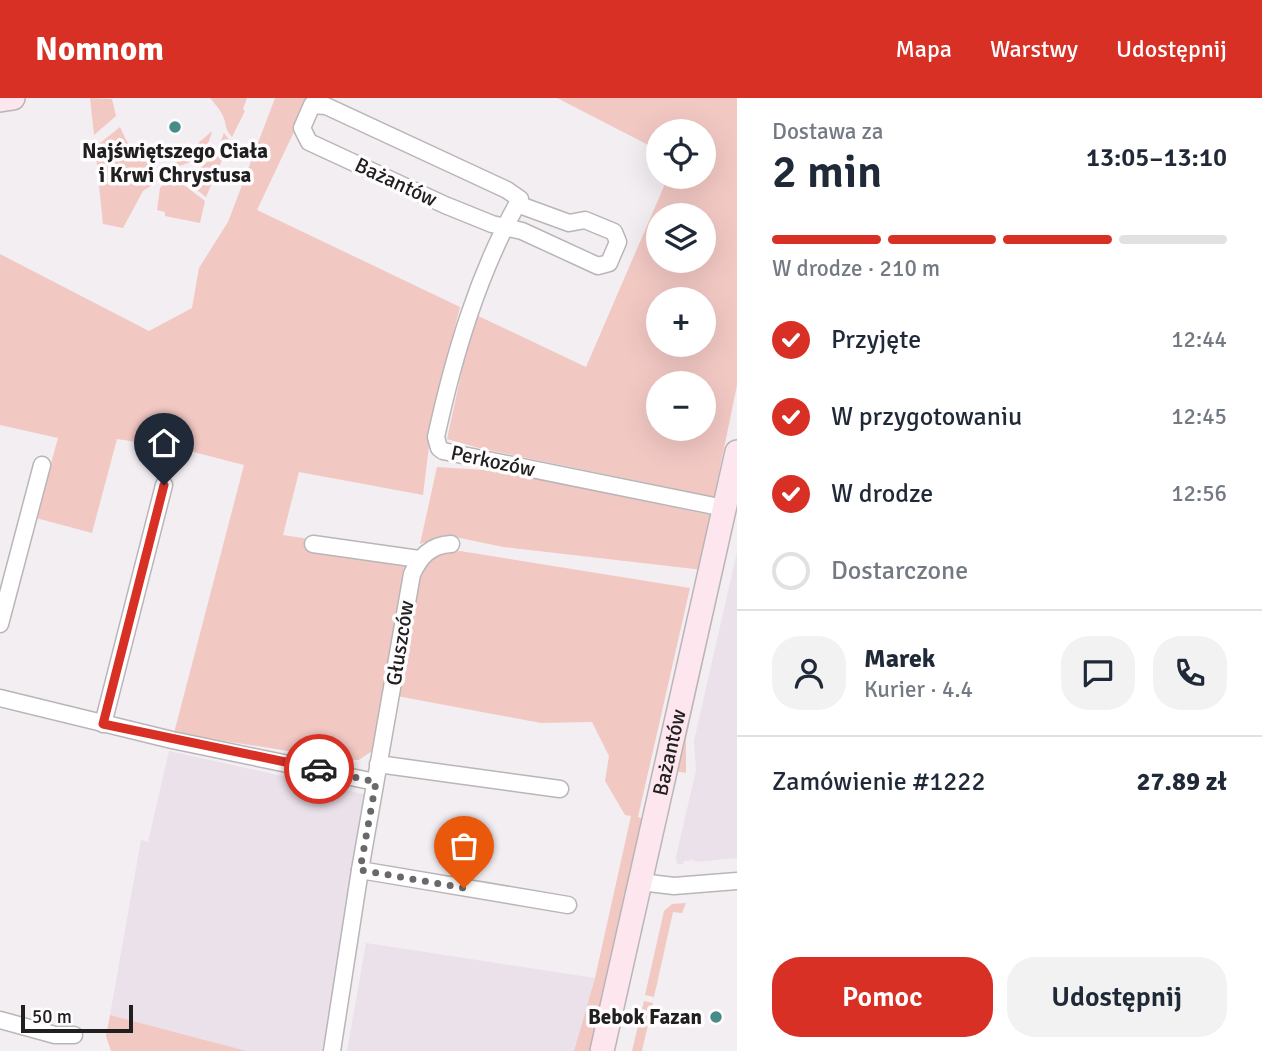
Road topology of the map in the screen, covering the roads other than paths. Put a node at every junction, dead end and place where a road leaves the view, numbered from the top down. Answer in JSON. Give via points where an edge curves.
{"nodes":[{"id":1,"x":13,"y":98,"type":"edge"},
{"id":2,"x":0,"y":100,"type":"edge"},
{"id":3,"x":518,"y":202,"type":"junction"},
{"id":4,"x":507,"y":226,"type":"junction"},
{"id":5,"x":737,"y":452,"type":"edge"},
{"id":6,"x":42,"y":465,"type":"dead end"},
{"id":7,"x":164,"y":485,"type":"dead end"},
{"id":8,"x":724,"y":508,"type":"junction"},
{"id":9,"x":313,"y":544,"type":"dead end"},
{"id":10,"x":451,"y":544,"type":"dead end"},
{"id":11,"x":419,"y":559,"type":"junction"},
{"id":12,"x":0,"y":624,"type":"edge"},
{"id":13,"x":0,"y":698,"type":"edge"},
{"id":14,"x":103,"y":724,"type":"junction"},
{"id":15,"x":378,"y":764,"type":"junction"},
{"id":16,"x":376,"y":782,"type":"junction"},
{"id":17,"x":559,"y":789,"type":"dead end"},
{"id":18,"x":360,"y":870,"type":"junction"},
{"id":19,"x":737,"y":881,"type":"edge"},
{"id":20,"x":640,"y":882,"type":"junction"},
{"id":21,"x":568,"y":905,"type":"dead end"},
{"id":22,"x":0,"y":1020,"type":"edge"},
{"id":23,"x":74,"y":1035,"type":"dead end"},
{"id":24,"x":332,"y":1051,"type":"edge"},
{"id":25,"x":602,"y":1051,"type":"edge"}],
"edges":[{"from":1,"to":2,"type":"street"},
{"from":3,"to":4,"type":"street","name":"Perkozów"},
{"from":3,"to":4,"type":"street","name":"Bażantów","via":[[569,223],[585,220],[614,232],[618,242],[609,262],[598,266]]},
{"from":3,"to":4,"type":"street","name":"Bażantów","via":[[508,190],[326,106],[312,105],[302,128],[309,142],[446,205]]},
{"from":4,"to":8,"type":"street","name":"Perkozów","via":[[463,331],[436,437],[439,448]]},
{"from":5,"to":8,"type":"street","name":"Bażantów"},
{"from":6,"to":12,"type":"street"},
{"from":7,"to":14,"type":"street"},
{"from":8,"to":20,"type":"street","name":"Bażantów"},
{"from":9,"to":11,"type":"street"},
{"from":10,"to":11,"type":"street","via":[[434,548]]},
{"from":11,"to":15,"type":"street","name":"Głuszców","via":[[407,593]]},
{"from":13,"to":14,"type":"street"},
{"from":14,"to":16,"type":"street"},
{"from":15,"to":16,"type":"street","name":"Głuszców"},
{"from":15,"to":17,"type":"street"},
{"from":16,"to":18,"type":"street","name":"Głuszców"},
{"from":18,"to":21,"type":"street"},
{"from":18,"to":24,"type":"street","name":"Głuszców"},
{"from":19,"to":20,"type":"street","via":[[674,886]]},
{"from":20,"to":25,"type":"street","name":"Bażantów"},
{"from":22,"to":23,"type":"street","via":[[55,1035]]}]}
